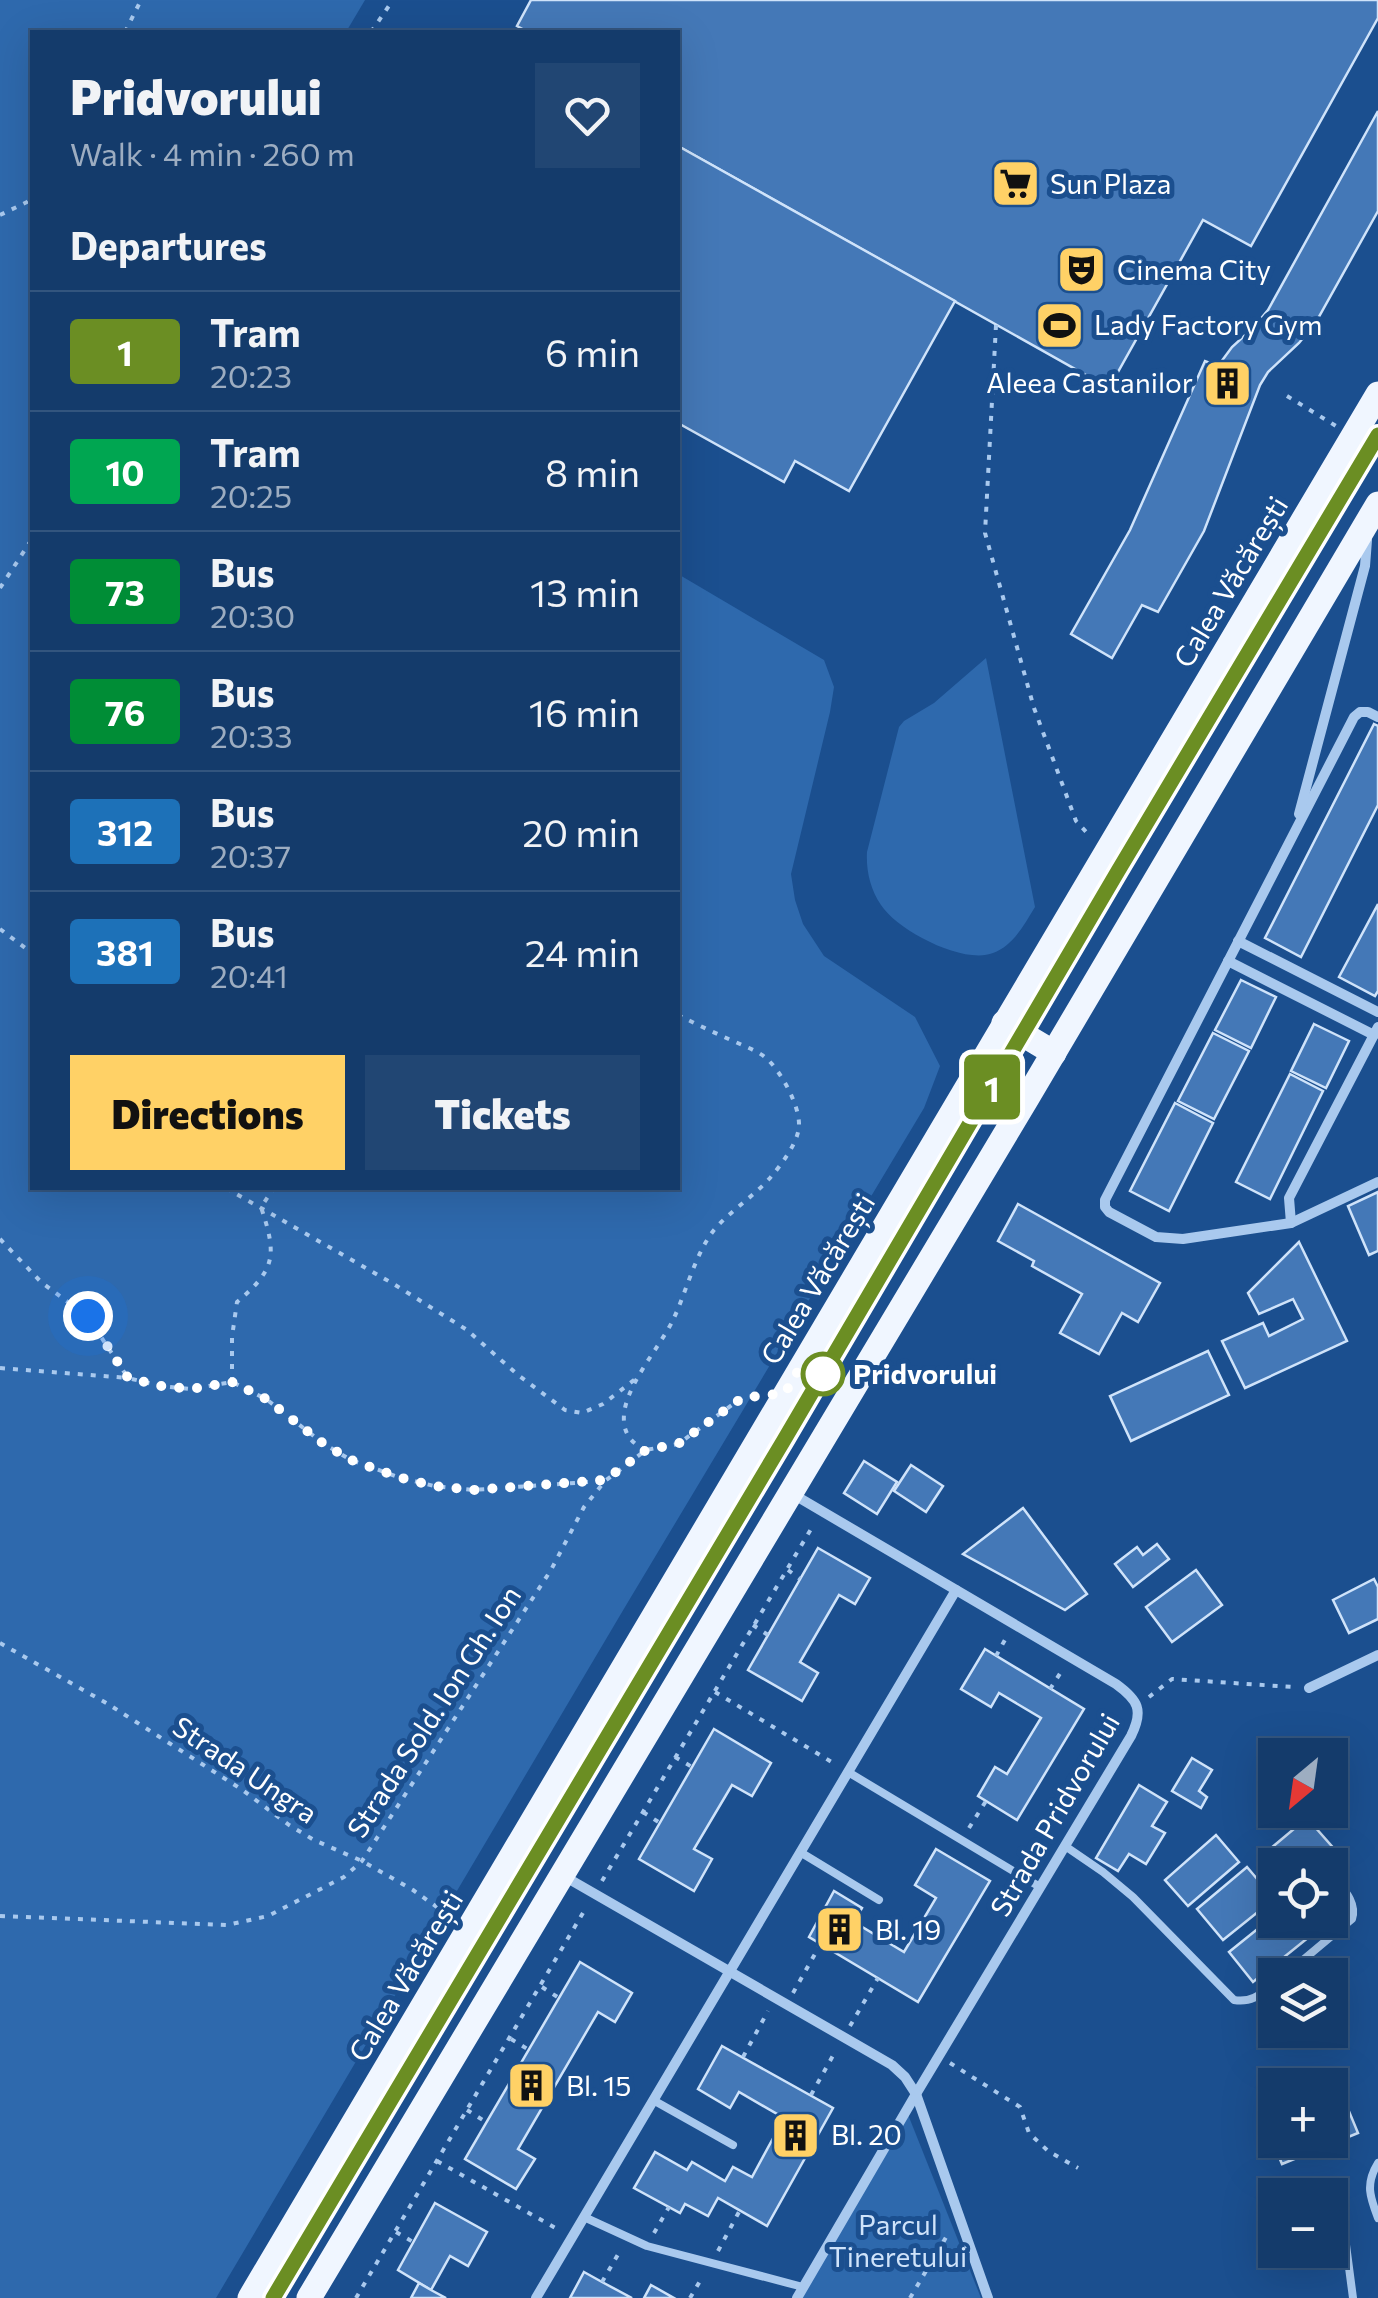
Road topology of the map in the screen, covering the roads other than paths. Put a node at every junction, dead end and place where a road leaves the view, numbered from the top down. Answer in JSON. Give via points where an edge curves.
{"nodes":[{"id":1,"x":1378,"y":394,"type":"edge"},
{"id":2,"x":1374,"y":511,"type":"edge"},
{"id":3,"x":1378,"y":716,"type":"edge"},
{"id":4,"x":1293,"y":834,"type":"junction"},
{"id":5,"x":1238,"y":941,"type":"junction"},
{"id":6,"x":1228,"y":961,"type":"junction"},
{"id":7,"x":1378,"y":1012,"type":"edge"},
{"id":8,"x":1004,"y":1023,"type":"junction"},
{"id":9,"x":1376,"y":1031,"type":"edge"},
{"id":10,"x":1054,"y":1053,"type":"junction"},
{"id":11,"x":1378,"y":1182,"type":"edge"},
{"id":12,"x":1291,"y":1223,"type":"junction"},
{"id":13,"x":790,"y":1493,"type":"junction"},
{"id":14,"x":956,"y":1590,"type":"junction"},
{"id":15,"x":1378,"y":1655,"type":"edge"},
{"id":16,"x":1309,"y":1688,"type":"road end"},
{"id":17,"x":848,"y":1772,"type":"junction"},
{"id":18,"x":1065,"y":1846,"type":"junction"},
{"id":19,"x":800,"y":1852,"type":"junction"},
{"id":20,"x":561,"y":1874,"type":"junction"},
{"id":21,"x":1040,"y":1887,"type":"junction"},
{"id":22,"x":1348,"y":1897,"type":"edge"},
{"id":23,"x":880,"y":1900,"type":"dead end"},
{"id":24,"x":1348,"y":1922,"type":"edge"},
{"id":25,"x":1329,"y":1938,"type":"edge"},
{"id":26,"x":1305,"y":1958,"type":"edge"},
{"id":27,"x":729,"y":1971,"type":"junction"},
{"id":28,"x":1258,"y":1996,"type":"edge"},
{"id":29,"x":916,"y":2094,"type":"junction"},
{"id":30,"x":653,"y":2100,"type":"junction"},
{"id":31,"x":733,"y":2145,"type":"dead end"},
{"id":32,"x":1378,"y":2163,"type":"edge"},
{"id":33,"x":584,"y":2217,"type":"junction"},
{"id":34,"x":1378,"y":2218,"type":"edge"},
{"id":35,"x":1348,"y":2260,"type":"edge"},
{"id":36,"x":800,"y":2293,"type":"edge"},
{"id":37,"x":250,"y":2298,"type":"edge"},
{"id":38,"x":309,"y":2298,"type":"edge"},
{"id":39,"x":536,"y":2298,"type":"edge"},
{"id":40,"x":988,"y":2298,"type":"edge"},
{"id":41,"x":1353,"y":2298,"type":"edge"}],
"edges":[{"from":1,"to":8,"type":"main road","name":"Calea Văcărești"},
{"from":2,"to":4,"type":"street"},
{"from":2,"to":10,"type":"main road"},
{"from":3,"to":4,"type":"street","via":[[1354,717]]},
{"from":4,"to":5,"type":"street"},
{"from":5,"to":6,"type":"street"},
{"from":5,"to":7,"type":"street"},
{"from":6,"to":9,"type":"street"},
{"from":6,"to":12,"type":"street","via":[[1104,1206],[1170,1239]]},
{"from":8,"to":10,"type":"main road"},
{"from":8,"to":37,"type":"main road","name":"Calea Văcărești"},
{"from":9,"to":12,"type":"street","via":[[1289,1198]]},
{"from":10,"to":13,"type":"main road"},
{"from":11,"to":12,"type":"street"},
{"from":13,"to":14,"type":"street","name":"Strada Pridvorului"},
{"from":13,"to":20,"type":"main road"},
{"from":14,"to":17,"type":"street"},
{"from":14,"to":18,"type":"street","name":"Strada Pridvorului","via":[[1125,1691],[1138,1706],[1132,1736]]},
{"from":15,"to":16,"type":"street"},
{"from":17,"to":19,"type":"street"},
{"from":17,"to":21,"type":"lane"},
{"from":18,"to":21,"type":"street","name":"Strada Pridvorului"},
{"from":18,"to":28,"type":"lane","via":[[1133,1897],[1234,2000]]},
{"from":19,"to":23,"type":"lane"},
{"from":19,"to":27,"type":"street"},
{"from":20,"to":27,"type":"street"},
{"from":20,"to":38,"type":"main road"},
{"from":21,"to":29,"type":"street","name":"Strada Pridvorului"},
{"from":22,"to":24,"type":"lane","via":[[1355,1910]]},
{"from":25,"to":26,"type":"lane"},
{"from":27,"to":29,"type":"street","via":[[892,2066]]},
{"from":27,"to":30,"type":"street"},
{"from":29,"to":36,"type":"street","name":"Strada Pridvorului"},
{"from":29,"to":40,"type":"street"},
{"from":30,"to":31,"type":"lane"},
{"from":30,"to":33,"type":"street"},
{"from":32,"to":34,"type":"lane","via":[[1368,2182]]},
{"from":33,"to":36,"type":"lane","via":[[647,2246]]},
{"from":33,"to":39,"type":"street"},
{"from":35,"to":41,"type":"lane"}]}
